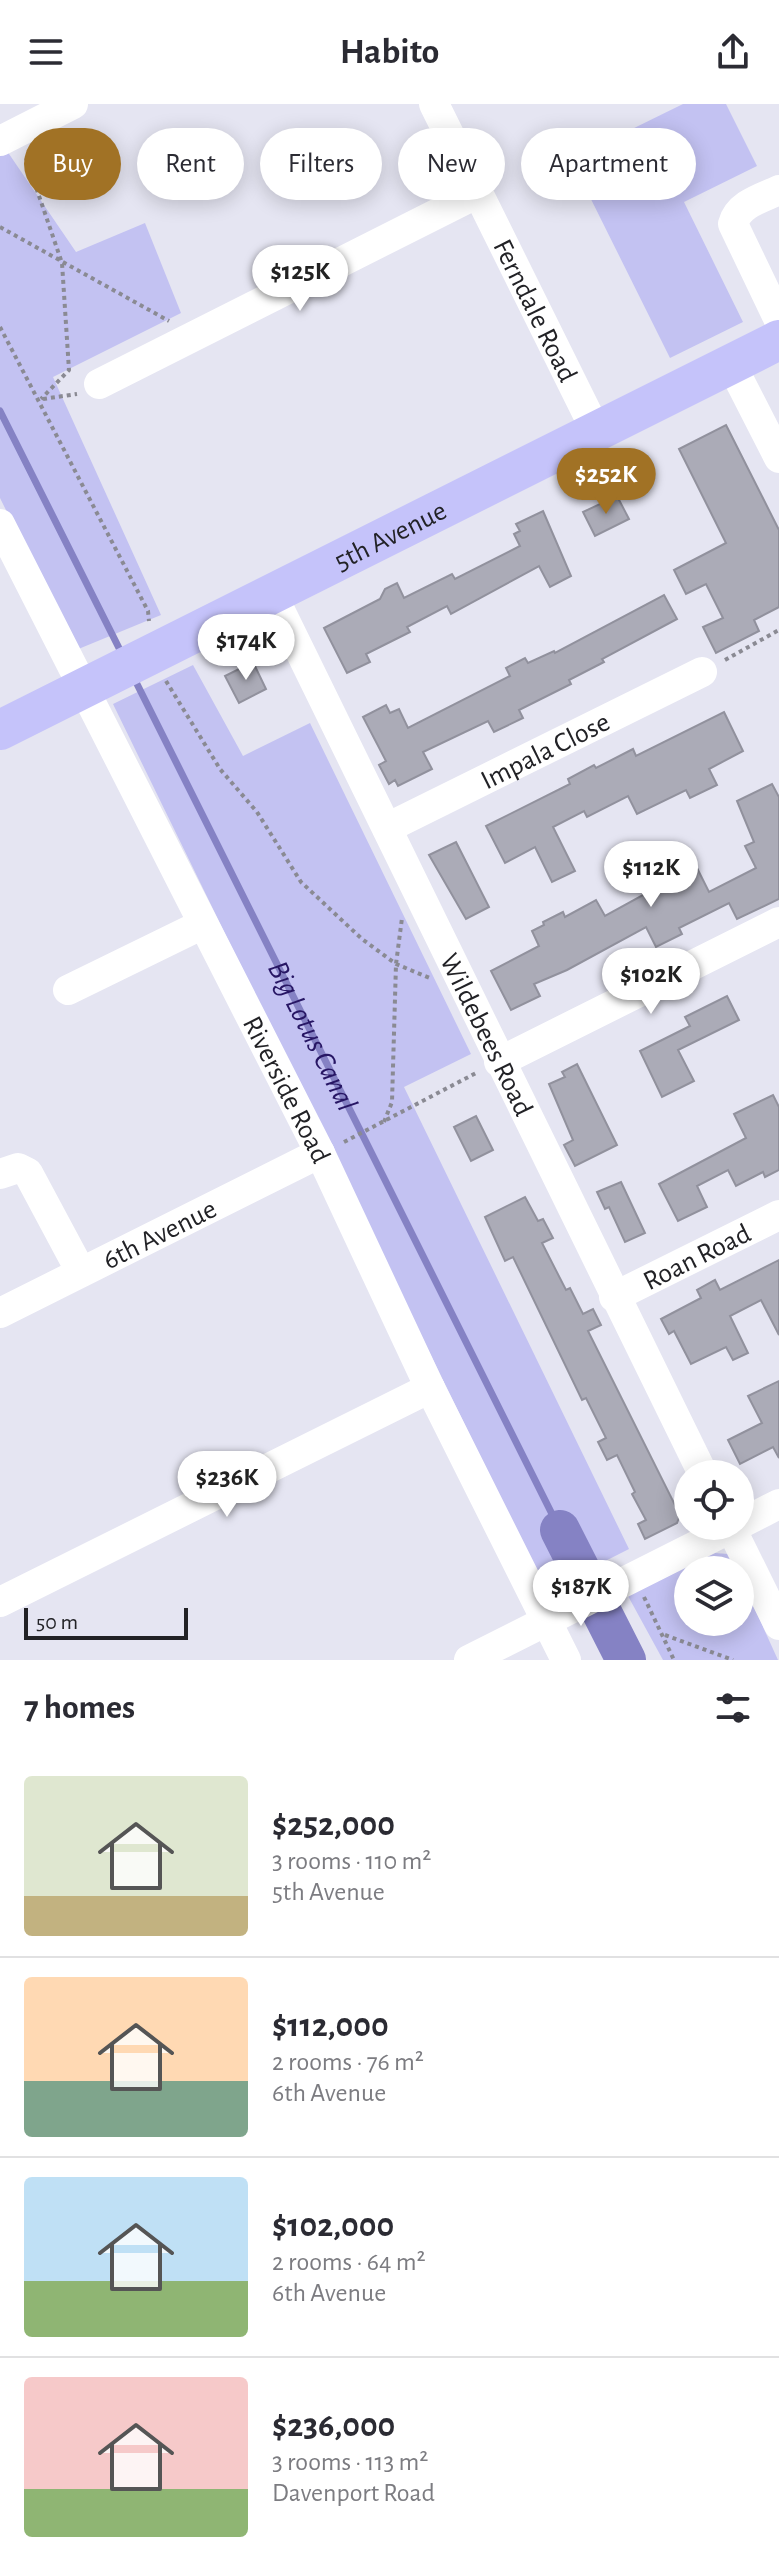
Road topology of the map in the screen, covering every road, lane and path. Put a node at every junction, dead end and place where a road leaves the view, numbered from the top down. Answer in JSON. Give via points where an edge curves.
{"nodes":[{"id":1,"x":73,"y":104,"type":"edge"},
{"id":2,"x":434,"y":104,"type":"edge"},
{"id":3,"x":27,"y":127,"type":"junction"},
{"id":4,"x":446,"y":128,"type":"edge"},
{"id":5,"x":0,"y":141,"type":"edge"},
{"id":6,"x":779,"y":190,"type":"edge"},
{"id":7,"x":464,"y":200,"type":"edge"},
{"id":8,"x":481,"y":200,"type":"edge"},
{"id":9,"x":0,"y":227,"type":"edge"},
{"id":10,"x":62,"y":263,"type":"junction"},
{"id":11,"x":779,"y":320,"type":"edge"},
{"id":12,"x":0,"y":327,"type":"edge"},
{"id":13,"x":196,"y":335,"type":"junction"},
{"id":14,"x":779,"y":340,"type":"edge"},
{"id":15,"x":731,"y":364,"type":"junction"},
{"id":16,"x":99,"y":384,"type":"joint"},
{"id":17,"x":40,"y":399,"type":"junction"},
{"id":18,"x":596,"y":431,"type":"junction"},
{"id":19,"x":779,"y":458,"type":"edge"},
{"id":20,"x":0,"y":524,"type":"edge"},
{"id":21,"x":272,"y":594,"type":"junction"},
{"id":22,"x":779,"y":630,"type":"edge"},
{"id":23,"x":150,"y":655,"type":"junction"},
{"id":24,"x":702,"y":672,"type":"joint"},
{"id":25,"x":98,"y":681,"type":"junction"},
{"id":26,"x":0,"y":730,"type":"edge"},
{"id":27,"x":387,"y":828,"type":"junction"},
{"id":28,"x":408,"y":872,"type":"junction"},
{"id":29,"x":779,"y":922,"type":"edge"},
{"id":30,"x":203,"y":924,"type":"junction"},
{"id":31,"x":396,"y":964,"type":"junction"},
{"id":32,"x":68,"y":990,"type":"dead end"},
{"id":33,"x":466,"y":993,"type":"junction"},
{"id":34,"x":499,"y":1062,"type":"junction"},
{"id":35,"x":384,"y":1122,"type":"junction"},
{"id":36,"x":330,"y":1148,"type":"junction"},
{"id":37,"x":0,"y":1174,"type":"edge"},
{"id":38,"x":779,"y":1215,"type":"edge"},
{"id":39,"x":81,"y":1272,"type":"junction"},
{"id":40,"x":614,"y":1297,"type":"junction"},
{"id":41,"x":0,"y":1313,"type":"edge"},
{"id":42,"x":430,"y":1388,"type":"junction"},
{"id":43,"x":696,"y":1460,"type":"edge"},
{"id":44,"x":779,"y":1504,"type":"edge"},
{"id":45,"x":754,"y":1516,"type":"edge"},
{"id":46,"x":706,"y":1540,"type":"edge"},
{"id":47,"x":740,"y":1540,"type":"edge"},
{"id":48,"x":623,"y":1582,"type":"junction"},
{"id":49,"x":0,"y":1602,"type":"edge"},
{"id":50,"x":560,"y":1614,"type":"junction"},
{"id":51,"x":779,"y":1625,"type":"edge"},
{"id":52,"x":665,"y":1635,"type":"junction"},
{"id":53,"x":469,"y":1660,"type":"edge"},
{"id":54,"x":566,"y":1660,"type":"edge"},
{"id":55,"x":674,"y":1660,"type":"edge"},
{"id":56,"x":733,"y":1660,"type":"edge"}],
"edges":[{"from":1,"to":3,"type":"street"},
{"from":2,"to":4,"type":"street","name":"Ferndale Road"},
{"from":3,"to":5,"type":"street"},
{"from":3,"to":10,"type":"path","via":[[25,165]]},
{"from":6,"to":11,"type":"street","via":[[743,208],[733,224]]},
{"from":7,"to":13,"type":"street"},
{"from":8,"to":18,"type":"street","name":"Ferndale Road"},
{"from":9,"to":10,"type":"path"},
{"from":10,"to":13,"type":"path"},
{"from":10,"to":17,"type":"path","via":[[69,370]]},
{"from":12,"to":17,"type":"path"},
{"from":13,"to":16,"type":"street"},
{"from":14,"to":15,"type":"main road","name":"5th Avenue"},
{"from":15,"to":18,"type":"main road","name":"5th Avenue"},
{"from":15,"to":19,"type":"street"},
{"from":16,"to":17,"type":"path","via":[[72,396]]},
{"from":17,"to":23,"type":"path","via":[[148,611]]},
{"from":18,"to":21,"type":"main road","name":"5th Avenue"},
{"from":20,"to":25,"type":"street","name":"Riverside Road"},
{"from":21,"to":23,"type":"main road","name":"5th Avenue"},
{"from":21,"to":27,"type":"street","name":"Wildebees Road"},
{"from":22,"to":24,"type":"path"},
{"from":23,"to":25,"type":"main road","name":"5th Avenue"},
{"from":23,"to":31,"type":"path","via":[[220,769],[257,812],[301,882]]},
{"from":24,"to":27,"type":"street","name":"Impala Close"},
{"from":25,"to":26,"type":"main road","name":"5th Avenue"},
{"from":25,"to":30,"type":"street","name":"Riverside Road"},
{"from":27,"to":28,"type":"street","name":"Wildebees Road"},
{"from":28,"to":31,"type":"path"},
{"from":28,"to":33,"type":"street","name":"Wildebees Road"},
{"from":29,"to":34,"type":"street"},
{"from":30,"to":32,"type":"street"},
{"from":30,"to":36,"type":"street","name":"Riverside Road"},
{"from":31,"to":33,"type":"path"},
{"from":31,"to":35,"type":"path","via":[[392,1102]]},
{"from":33,"to":34,"type":"street","name":"Wildebees Road"},
{"from":34,"to":35,"type":"path"},
{"from":34,"to":40,"type":"street","name":"Wildebees Road"},
{"from":35,"to":36,"type":"path"},
{"from":36,"to":39,"type":"street","name":"6th Avenue"},
{"from":36,"to":42,"type":"street","name":"Riverside Road"},
{"from":37,"to":39,"type":"street","via":[[18,1168],[28,1173]]},
{"from":38,"to":40,"type":"street","name":"Roan Road"},
{"from":39,"to":41,"type":"street","name":"6th Avenue"},
{"from":40,"to":43,"type":"street","name":"Wildebees Road"},
{"from":42,"to":49,"type":"street"},
{"from":42,"to":50,"type":"street","name":"Riverside Road"},
{"from":44,"to":45,"type":"street"},
{"from":46,"to":48,"type":"street"},
{"from":47,"to":51,"type":"street"},
{"from":48,"to":50,"type":"street"},
{"from":48,"to":52,"type":"path"},
{"from":50,"to":53,"type":"street"},
{"from":50,"to":54,"type":"street","name":"Riverside Road"},
{"from":52,"to":55,"type":"path"},
{"from":52,"to":56,"type":"path"}]}
